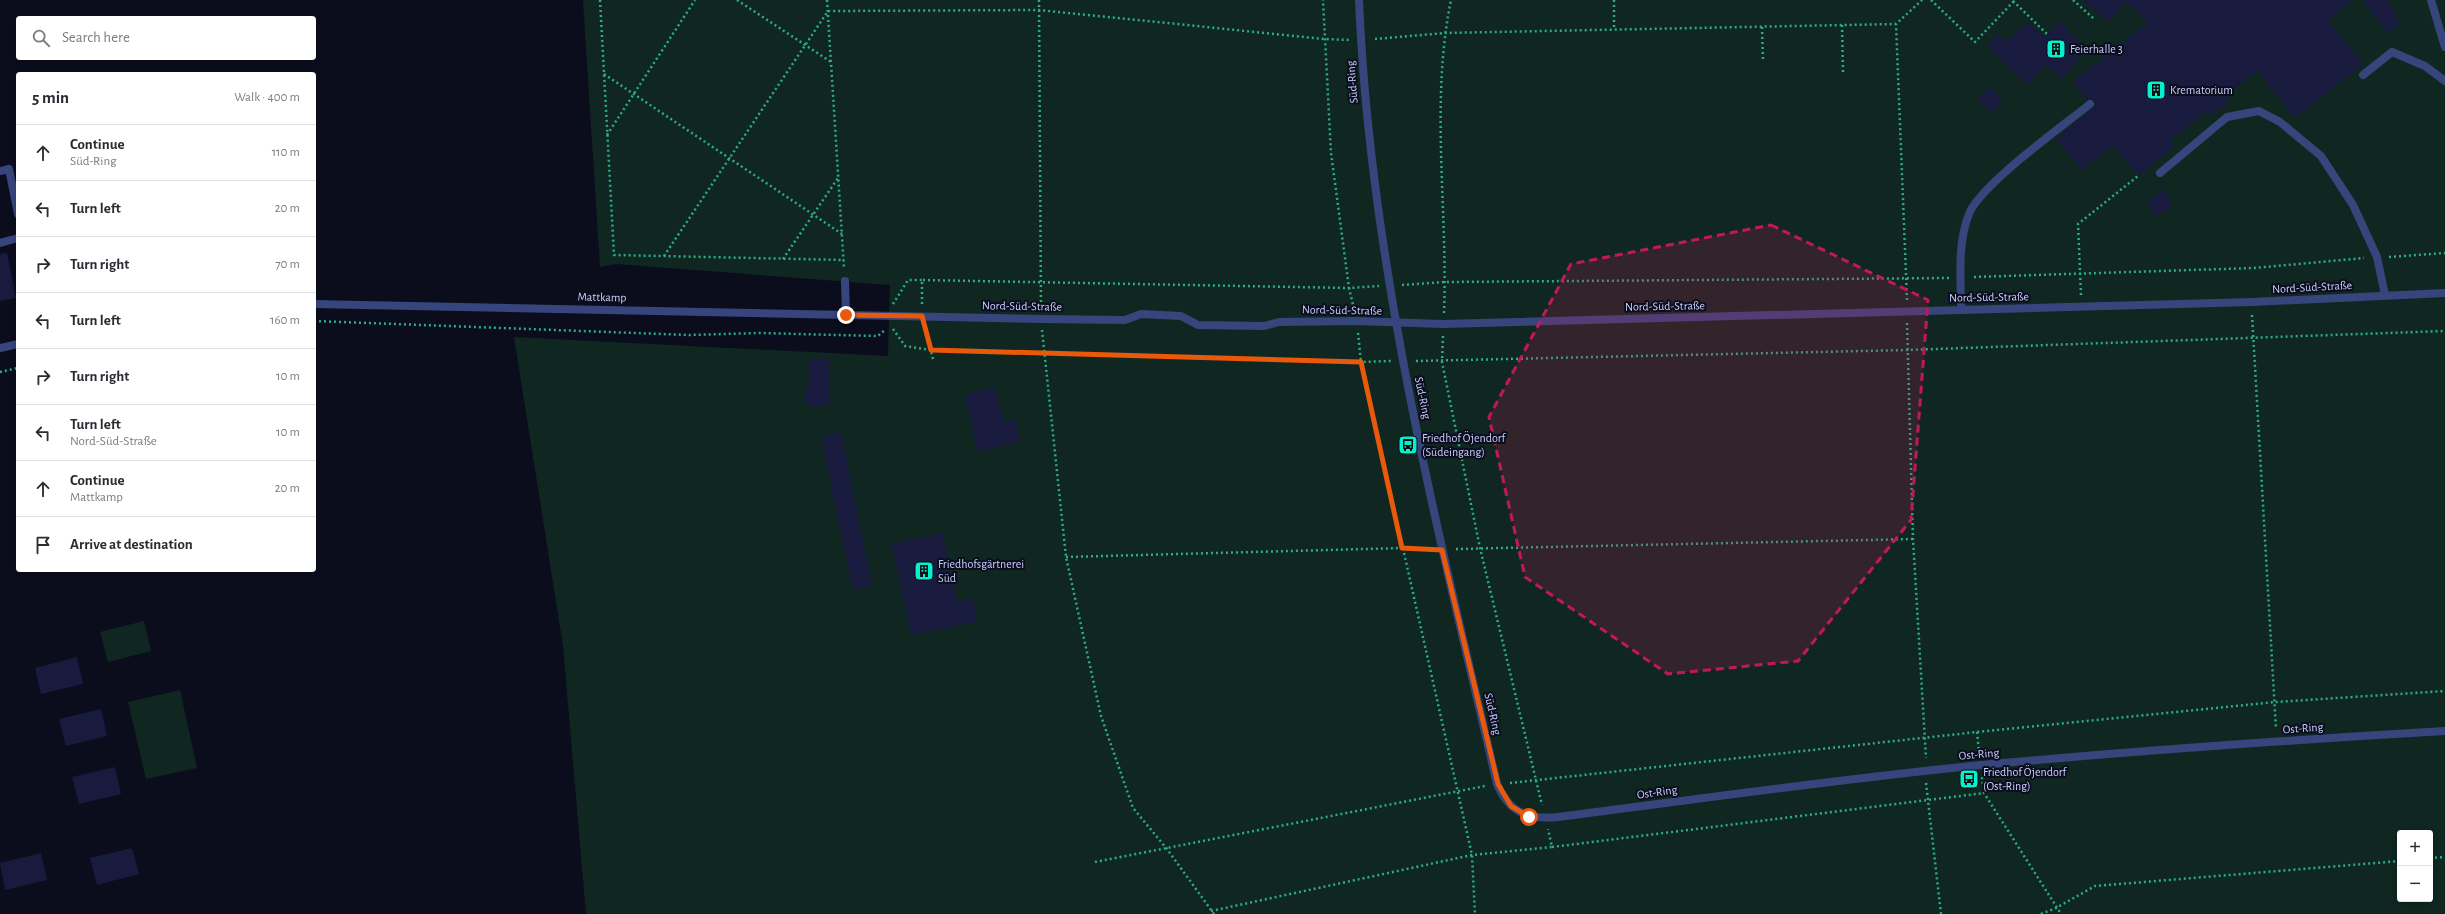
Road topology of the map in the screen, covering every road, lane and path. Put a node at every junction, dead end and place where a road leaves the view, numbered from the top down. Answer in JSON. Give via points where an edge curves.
{"nodes":[{"id":1,"x":600,"y":0,"type":"edge"},
{"id":2,"x":695,"y":0,"type":"edge"},
{"id":3,"x":737,"y":0,"type":"edge"},
{"id":4,"x":827,"y":0,"type":"edge"},
{"id":5,"x":1039,"y":0,"type":"edge"},
{"id":6,"x":1323,"y":0,"type":"edge"},
{"id":7,"x":1359,"y":0,"type":"edge"},
{"id":8,"x":1614,"y":0,"type":"edge"},
{"id":9,"x":1922,"y":0,"type":"edge"},
{"id":10,"x":1930,"y":0,"type":"edge"},
{"id":11,"x":2073,"y":0,"type":"edge"},
{"id":12,"x":2431,"y":0,"type":"edge"},
{"id":13,"x":2014,"y":1,"type":"edge"},
{"id":14,"x":828,"y":11,"type":"junction"},
{"id":15,"x":2093,"y":18,"type":"dead end"},
{"id":16,"x":1842,"y":25,"type":"dead end"},
{"id":17,"x":1762,"y":27,"type":"dead end"},
{"id":18,"x":1614,"y":30,"type":"dead end"},
{"id":19,"x":2048,"y":35,"type":"dead end"},
{"id":20,"x":805,"y":45,"type":"junction"},
{"id":21,"x":2445,"y":47,"type":"edge"},
{"id":22,"x":1763,"y":60,"type":"dead end"},
{"id":23,"x":831,"y":62,"type":"junction"},
{"id":24,"x":1843,"y":72,"type":"dead end"},
{"id":25,"x":604,"y":74,"type":"junction"},
{"id":26,"x":2363,"y":75,"type":"dead end"},
{"id":27,"x":2445,"y":81,"type":"edge"},
{"id":28,"x":634,"y":94,"type":"junction"},
{"id":29,"x":2090,"y":104,"type":"dead end"},
{"id":30,"x":607,"y":135,"type":"junction"},
{"id":31,"x":730,"y":158,"type":"junction"},
{"id":32,"x":0,"y":171,"type":"edge"},
{"id":33,"x":2160,"y":173,"type":"dead end"},
{"id":34,"x":2138,"y":176,"type":"dead end"},
{"id":35,"x":838,"y":177,"type":"junction"},
{"id":36,"x":16,"y":204,"type":"edge"},
{"id":37,"x":813,"y":214,"type":"junction"},
{"id":38,"x":842,"y":234,"type":"junction"},
{"id":39,"x":16,"y":239,"type":"edge"},
{"id":40,"x":0,"y":243,"type":"edge"},
{"id":41,"x":2445,"y":253,"type":"edge"},
{"id":42,"x":664,"y":256,"type":"junction"},
{"id":43,"x":2377,"y":257,"type":"junction"},
{"id":44,"x":783,"y":259,"type":"junction"},
{"id":45,"x":2080,"y":274,"type":"junction"},
{"id":46,"x":1961,"y":277,"type":"junction"},
{"id":47,"x":1907,"y":279,"type":"junction"},
{"id":48,"x":845,"y":281,"type":"dead end"},
{"id":49,"x":1041,"y":282,"type":"junction"},
{"id":50,"x":1389,"y":286,"type":"junction"},
{"id":51,"x":1349,"y":288,"type":"junction"},
{"id":52,"x":2445,"y":293,"type":"edge"},
{"id":53,"x":2385,"y":295,"type":"junction"},
{"id":54,"x":2252,"y":302,"type":"junction"},
{"id":55,"x":316,"y":304,"type":"edge"},
{"id":56,"x":2081,"y":307,"type":"junction"},
{"id":57,"x":1961,"y":310,"type":"junction"},
{"id":58,"x":1907,"y":312,"type":"junction"},
{"id":59,"x":846,"y":315,"type":"junction"},
{"id":60,"x":889,"y":316,"type":"joint"},
{"id":61,"x":922,"y":316,"type":"junction"},
{"id":62,"x":1042,"y":319,"type":"junction"},
{"id":63,"x":316,"y":321,"type":"edge"},
{"id":64,"x":1356,"y":321,"type":"junction"},
{"id":65,"x":1396,"y":324,"type":"junction"},
{"id":66,"x":893,"y":329,"type":"dead end"},
{"id":67,"x":2445,"y":331,"type":"edge"},
{"id":68,"x":2253,"y":339,"type":"junction"},
{"id":69,"x":16,"y":344,"type":"edge"},
{"id":70,"x":0,"y":348,"type":"edge"},
{"id":71,"x":931,"y":350,"type":"junction"},
{"id":72,"x":1907,"y":350,"type":"junction"},
{"id":73,"x":1044,"y":352,"type":"junction"},
{"id":74,"x":933,"y":359,"type":"dead end"},
{"id":75,"x":1402,"y":361,"type":"junction"},
{"id":76,"x":1361,"y":362,"type":"junction"},
{"id":77,"x":16,"y":368,"type":"edge"},
{"id":78,"x":0,"y":372,"type":"edge"},
{"id":79,"x":1913,"y":539,"type":"junction"},
{"id":80,"x":1402,"y":548,"type":"junction"},
{"id":81,"x":1442,"y":550,"type":"junction"},
{"id":82,"x":1066,"y":557,"type":"junction"},
{"id":83,"x":2445,"y":690,"type":"edge"},
{"id":84,"x":2276,"y":702,"type":"junction"},
{"id":85,"x":2445,"y":731,"type":"edge"},
{"id":86,"x":1977,"y":732,"type":"junction"},
{"id":87,"x":1926,"y":738,"type":"junction"},
{"id":88,"x":2276,"y":741,"type":"junction"},
{"id":89,"x":1981,"y":765,"type":"junction"},
{"id":90,"x":1926,"y":772,"type":"junction"},
{"id":91,"x":1498,"y":784,"type":"junction"},
{"id":92,"x":1456,"y":790,"type":"junction"},
{"id":93,"x":1984,"y":793,"type":"junction"},
{"id":94,"x":1927,"y":800,"type":"junction"},
{"id":95,"x":1519,"y":813,"type":"joint"},
{"id":96,"x":1552,"y":847,"type":"dead end"},
{"id":97,"x":1167,"y":849,"type":"junction"},
{"id":98,"x":2445,"y":857,"type":"edge"},
{"id":99,"x":2433,"y":858,"type":"edge"},
{"id":100,"x":2397,"y":861,"type":"edge"},
{"id":101,"x":1095,"y":862,"type":"dead end"},
{"id":102,"x":2056,"y":908,"type":"junction"},
{"id":103,"x":1214,"y":914,"type":"edge"},
{"id":104,"x":1475,"y":914,"type":"edge"},
{"id":105,"x":1941,"y":914,"type":"edge"},
{"id":106,"x":2041,"y":914,"type":"edge"},
{"id":107,"x":2061,"y":914,"type":"edge"}],
"edges":[{"from":1,"to":25,"type":"path"},
{"from":2,"to":28,"type":"path"},
{"from":3,"to":20,"type":"path"},
{"from":4,"to":14,"type":"path"},
{"from":5,"to":49,"type":"path"},
{"from":6,"to":51,"type":"path","via":[[1331,153]]},
{"from":7,"to":50,"type":"street","name":"Süd-Ring","via":[[1371,164]]},
{"from":8,"to":18,"type":"path"},
{"from":9,"to":47,"type":"path","via":[[1896,24]]},
{"from":10,"to":13,"type":"path","via":[[1975,42]]},
{"from":11,"to":15,"type":"path"},
{"from":12,"to":21,"type":"street"},
{"from":13,"to":19,"type":"path"},
{"from":14,"to":20,"type":"path"},
{"from":14,"to":23,"type":"path"},
{"from":16,"to":24,"type":"path"},
{"from":17,"to":22,"type":"path"},
{"from":20,"to":23,"type":"path"},
{"from":20,"to":31,"type":"path"},
{"from":23,"to":35,"type":"path"},
{"from":25,"to":28,"type":"path"},
{"from":25,"to":30,"type":"path"},
{"from":26,"to":27,"type":"street","via":[[2392,52],[2425,66]]},
{"from":28,"to":30,"type":"path"},
{"from":28,"to":31,"type":"path"},
{"from":29,"to":46,"type":"street","via":[[1988,187],[1969,212],[1960,247]]},
{"from":30,"to":42,"type":"path","via":[[614,255]]},
{"from":31,"to":37,"type":"path"},
{"from":31,"to":42,"type":"path"},
{"from":32,"to":36,"type":"street","via":[[9,169]]},
{"from":33,"to":43,"type":"street","via":[[2227,117],[2259,111],[2280,122],[2321,156],[2353,205]]},
{"from":34,"to":45,"type":"path","via":[[2078,224]]},
{"from":35,"to":37,"type":"path"},
{"from":35,"to":38,"type":"path"},
{"from":37,"to":38,"type":"path"},
{"from":37,"to":44,"type":"path"},
{"from":38,"to":44,"type":"path","via":[[844,260]]},
{"from":39,"to":40,"type":"street"},
{"from":41,"to":43,"type":"path"},
{"from":42,"to":44,"type":"path"},
{"from":43,"to":45,"type":"path","via":[[2254,268]]},
{"from":43,"to":53,"type":"street"},
{"from":45,"to":46,"type":"path"},
{"from":45,"to":56,"type":"path"},
{"from":46,"to":47,"type":"path"},
{"from":46,"to":57,"type":"street"},
{"from":47,"to":50,"type":"path","via":[[1445,282]]},
{"from":47,"to":58,"type":"path"},
{"from":48,"to":59,"type":"street"},
{"from":49,"to":51,"type":"path"},
{"from":49,"to":61,"type":"path","via":[[922,280]]},
{"from":49,"to":62,"type":"path"},
{"from":50,"to":51,"type":"path"},
{"from":50,"to":65,"type":"street","name":"Süd-Ring"},
{"from":51,"to":64,"type":"path"},
{"from":52,"to":53,"type":"street","name":"Nord-Süd-Straße"},
{"from":53,"to":54,"type":"street","name":"Nord-Süd-Straße"},
{"from":54,"to":56,"type":"street","name":"Nord-Süd-Straße"},
{"from":54,"to":68,"type":"path"},
{"from":55,"to":59,"type":"street","name":"Mattkamp"},
{"from":56,"to":57,"type":"street","name":"Nord-Süd-Straße"},
{"from":57,"to":58,"type":"street","name":"Nord-Süd-Straße"},
{"from":58,"to":65,"type":"street","name":"Nord-Süd-Straße"},
{"from":58,"to":72,"type":"path"},
{"from":59,"to":60,"type":"street","name":"Mattkamp"},
{"from":60,"to":61,"type":"street","name":"Nord-Süd-Straße"},
{"from":61,"to":62,"type":"street","name":"Nord-Süd-Straße"},
{"from":61,"to":71,"type":"path"},
{"from":62,"to":64,"type":"street","name":"Nord-Süd-Straße","via":[[1125,320],[1141,314],[1181,316],[1198,325],[1264,326],[1279,322]]},
{"from":62,"to":73,"type":"path"},
{"from":63,"to":66,"type":"path","via":[[690,334],[878,336],[886,329]]},
{"from":64,"to":65,"type":"street","name":"Nord-Süd-Straße"},
{"from":64,"to":76,"type":"path"},
{"from":65,"to":75,"type":"street","name":"Süd-Ring"},
{"from":67,"to":68,"type":"path"},
{"from":68,"to":72,"type":"path"},
{"from":68,"to":84,"type":"path"},
{"from":69,"to":70,"type":"street"},
{"from":71,"to":73,"type":"path"},
{"from":71,"to":74,"type":"path"},
{"from":72,"to":75,"type":"path"},
{"from":72,"to":79,"type":"path"},
{"from":73,"to":76,"type":"path"},
{"from":73,"to":82,"type":"path"},
{"from":75,"to":76,"type":"path"},
{"from":75,"to":81,"type":"street","name":"Süd-Ring"},
{"from":76,"to":80,"type":"path"},
{"from":77,"to":78,"type":"path"},
{"from":79,"to":81,"type":"path"},
{"from":79,"to":87,"type":"path"},
{"from":80,"to":81,"type":"path"},
{"from":80,"to":82,"type":"path"},
{"from":80,"to":92,"type":"path"},
{"from":81,"to":91,"type":"street","name":"Süd-Ring"},
{"from":82,"to":97,"type":"path","via":[[1100,716],[1133,808]]},
{"from":83,"to":84,"type":"path"},
{"from":84,"to":86,"type":"path"},
{"from":84,"to":88,"type":"path"},
{"from":85,"to":88,"type":"street","name":"Ost-Ring"},
{"from":86,"to":87,"type":"path"},
{"from":86,"to":89,"type":"path"},
{"from":87,"to":90,"type":"path"},
{"from":87,"to":91,"type":"path"},
{"from":88,"to":89,"type":"street","name":"Ost-Ring"},
{"from":89,"to":90,"type":"street","name":"Ost-Ring"},
{"from":89,"to":93,"type":"path"},
{"from":90,"to":94,"type":"path"},
{"from":90,"to":95,"type":"street","name":"Ost-Ring","via":[[1712,796],[1558,817],[1538,818]]},
{"from":91,"to":92,"type":"path"},
{"from":91,"to":95,"type":"street","name":"Süd-Ring","via":[[1504,798]]},
{"from":92,"to":97,"type":"path"},
{"from":92,"to":104,"type":"path","via":[[1472,855]]},
{"from":93,"to":94,"type":"path"},
{"from":93,"to":102,"type":"path"},
{"from":94,"to":96,"type":"path"},
{"from":94,"to":105,"type":"path"},
{"from":97,"to":101,"type":"path"},
{"from":97,"to":103,"type":"path"},
{"from":98,"to":99,"type":"path"},
{"from":100,"to":102,"type":"path","via":[[2095,886]]},
{"from":102,"to":106,"type":"path"},
{"from":102,"to":107,"type":"path"}]}
